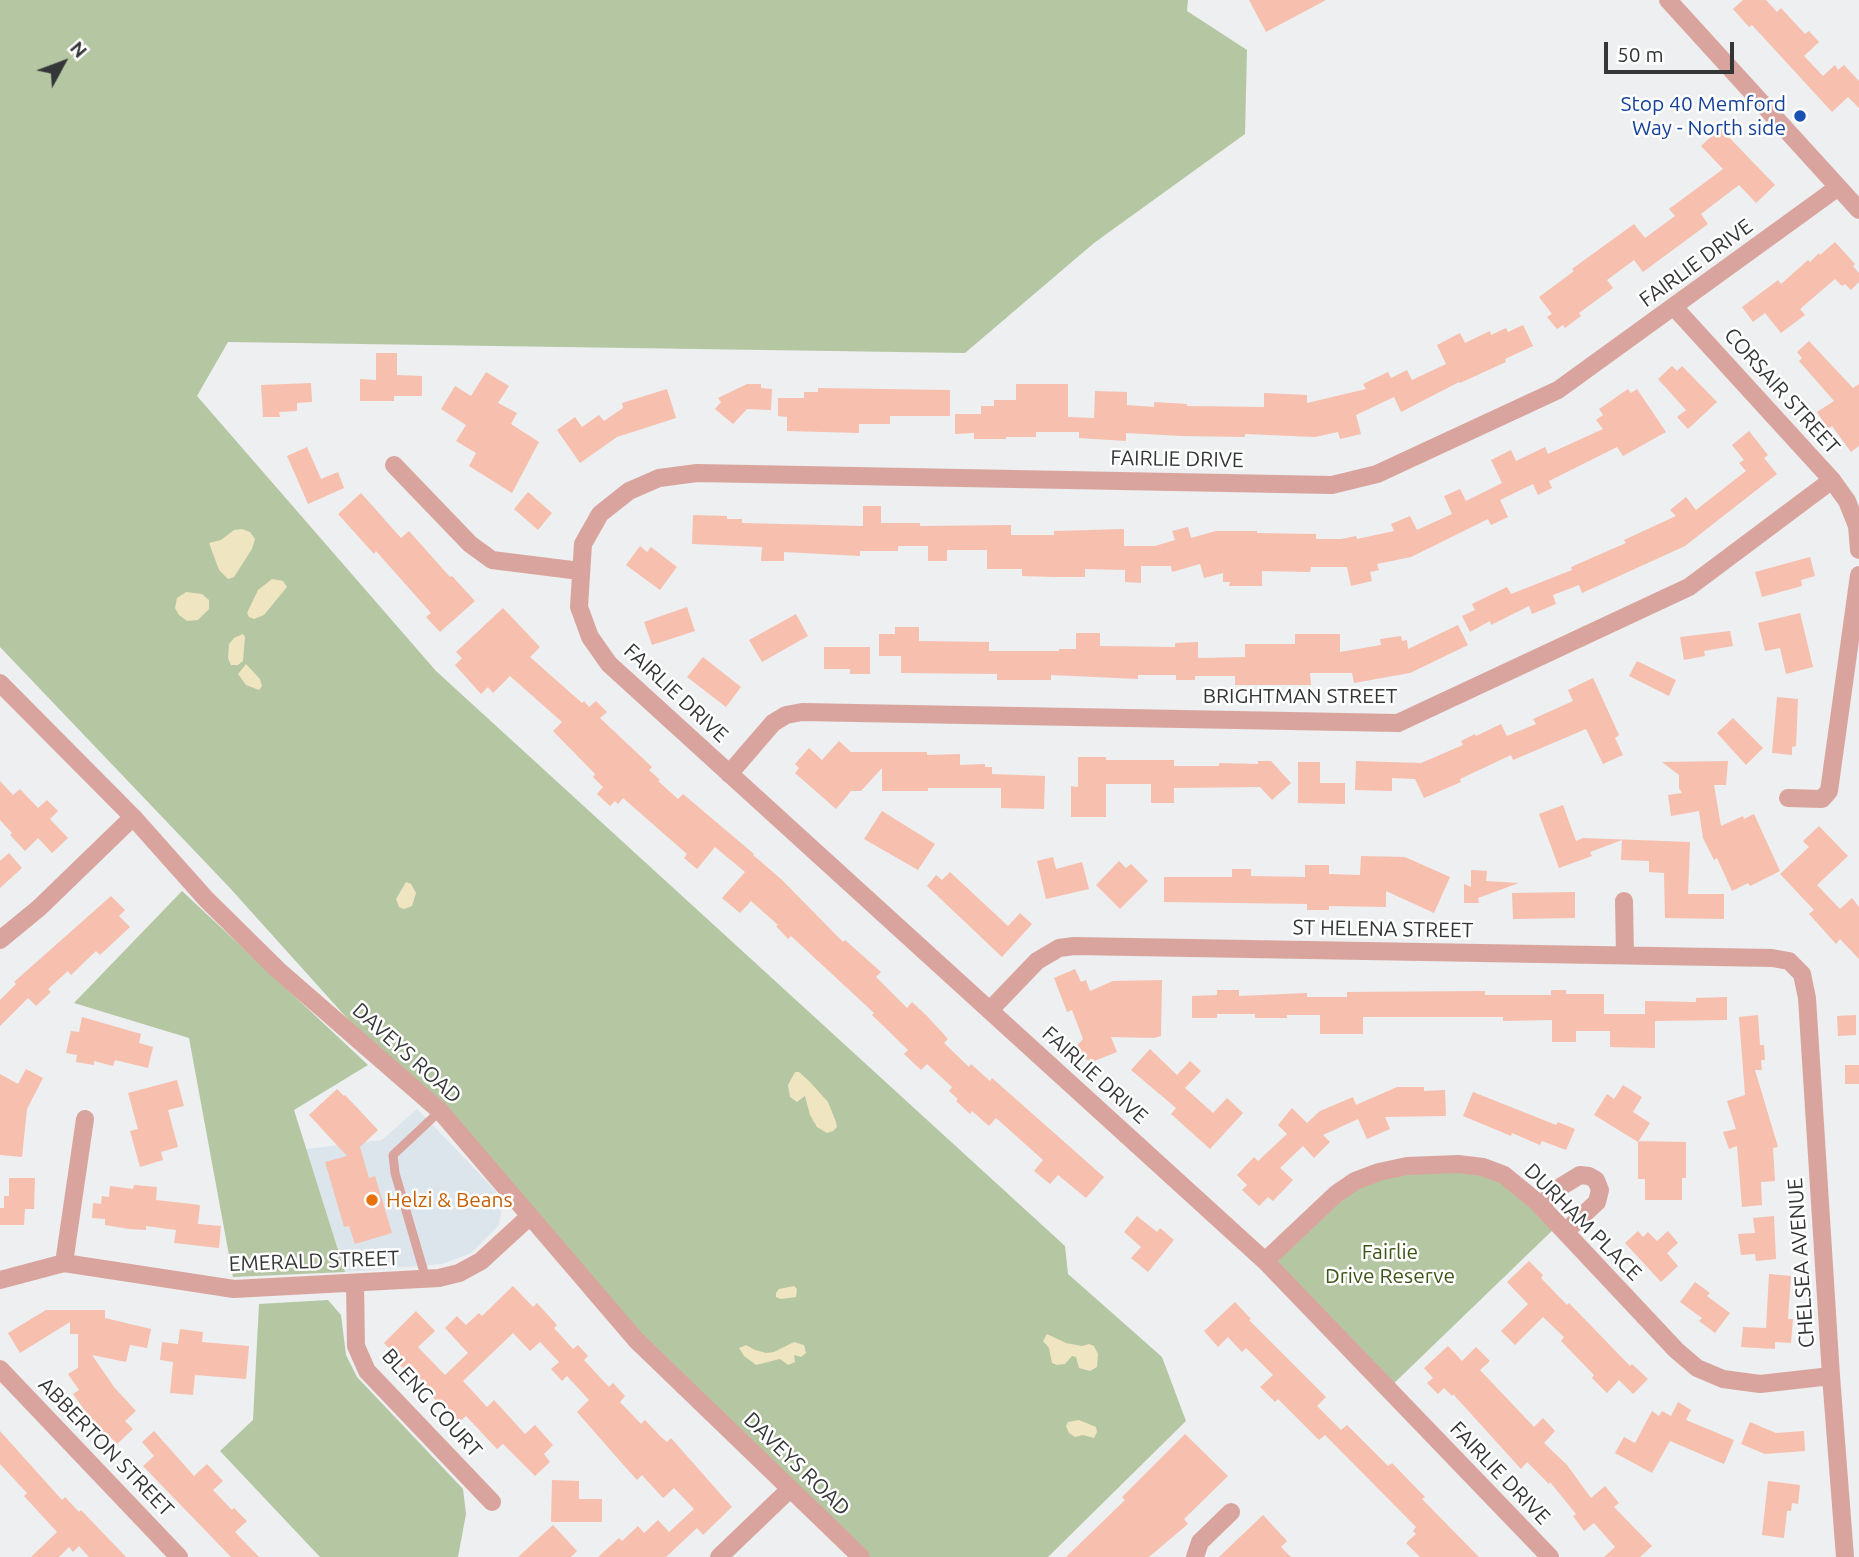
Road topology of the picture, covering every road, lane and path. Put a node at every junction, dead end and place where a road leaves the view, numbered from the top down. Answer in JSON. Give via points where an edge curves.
{"nodes":[{"id":1,"x":1668,"y":0,"type":"edge"},
{"id":2,"x":1837,"y":188,"type":"junction"},
{"id":3,"x":1859,"y":210,"type":"edge"},
{"id":4,"x":1674,"y":307,"type":"junction"},
{"id":5,"x":394,"y":465,"type":"dead end"},
{"id":6,"x":1832,"y":480,"type":"junction"},
{"id":7,"x":1859,"y":550,"type":"edge"},
{"id":8,"x":580,"y":571,"type":"junction"},
{"id":9,"x":1859,"y":575,"type":"edge"},
{"id":10,"x":0,"y":683,"type":"edge"},
{"id":11,"x":729,"y":774,"type":"junction"},
{"id":12,"x":1787,"y":798,"type":"dead end"},
{"id":13,"x":133,"y":817,"type":"junction"},
{"id":14,"x":1624,"y":901,"type":"dead end"},
{"id":15,"x":0,"y":940,"type":"edge"},
{"id":16,"x":1625,"y":955,"type":"junction"},
{"id":17,"x":1797,"y":967,"type":"joint"},
{"id":18,"x":990,"y":1010,"type":"junction"},
{"id":19,"x":440,"y":1111,"type":"junction"},
{"id":20,"x":85,"y":1119,"type":"dead end"},
{"id":21,"x":1540,"y":1206,"type":"junction"},
{"id":22,"x":529,"y":1217,"type":"junction"},
{"id":23,"x":1565,"y":1232,"type":"junction"},
{"id":24,"x":1265,"y":1261,"type":"junction"},
{"id":25,"x":64,"y":1263,"type":"junction"},
{"id":26,"x":426,"y":1279,"type":"junction"},
{"id":27,"x":0,"y":1280,"type":"edge"},
{"id":28,"x":355,"y":1284,"type":"junction"},
{"id":29,"x":0,"y":1369,"type":"edge"},
{"id":30,"x":1831,"y":1376,"type":"junction"},
{"id":31,"x":790,"y":1489,"type":"junction"},
{"id":32,"x":492,"y":1502,"type":"dead end"},
{"id":33,"x":1231,"y":1512,"type":"dead end"},
{"id":34,"x":179,"y":1557,"type":"edge"},
{"id":35,"x":719,"y":1557,"type":"edge"},
{"id":36,"x":861,"y":1557,"type":"edge"},
{"id":37,"x":1195,"y":1557,"type":"edge"},
{"id":38,"x":1550,"y":1557,"type":"edge"},
{"id":39,"x":1845,"y":1557,"type":"edge"}],
"edges":[{"from":1,"to":2,"type":"street"},
{"from":2,"to":3,"type":"street"},
{"from":2,"to":4,"type":"street","name":"FAIRLIE DRIVE"},
{"from":4,"to":6,"type":"street","name":"CORSAIR STREET"},
{"from":4,"to":8,"type":"street","name":"FAIRLIE DRIVE","via":[[1558,390],[1377,474],[1332,485],[697,473],[659,478],[629,491],[600,514],[583,544]]},
{"from":5,"to":8,"type":"street","via":[[470,544],[492,560]]},
{"from":6,"to":7,"type":"street","name":"CORSAIR STREET","via":[[1857,526]]},
{"from":6,"to":11,"type":"street","name":"BRIGHTMAN STREET","via":[[1689,587],[1398,723],[802,712],[773,723]]},
{"from":8,"to":11,"type":"street","name":"FAIRLIE DRIVE","via":[[579,607],[590,637],[609,664]]},
{"from":9,"to":12,"type":"street","via":[[1829,791],[1822,799]]},
{"from":10,"to":13,"type":"street","name":"DAVEYS ROAD"},
{"from":11,"to":18,"type":"street","name":"FAIRLIE DRIVE"},
{"from":13,"to":15,"type":"street"},
{"from":13,"to":19,"type":"street","name":"DAVEYS ROAD","via":[[278,971]]},
{"from":14,"to":16,"type":"street"},
{"from":16,"to":17,"type":"street","name":"ST HELENA STREET","via":[[1772,958]]},
{"from":16,"to":18,"type":"street","name":"ST HELENA STREET","via":[[1074,946],[1059,948],[1037,961]]},
{"from":17,"to":30,"type":"street","name":"CHELSEA AVENUE","via":[[1807,998]]},
{"from":18,"to":24,"type":"street","name":"FAIRLIE DRIVE"},
{"from":19,"to":22,"type":"street","name":"DAVEYS ROAD"},
{"from":19,"to":26,"type":"lane","via":[[393,1155]]},
{"from":20,"to":25,"type":"street"},
{"from":21,"to":23,"type":"street","name":"DURHAM PLACE"},
{"from":21,"to":23,"type":"street","via":[[1580,1175],[1596,1180],[1600,1190],[1597,1202]]},
{"from":21,"to":24,"type":"street","name":"DURHAM PLACE","via":[[1504,1175],[1483,1167],[1458,1164],[1393,1169],[1355,1181],[1336,1194]]},
{"from":22,"to":26,"type":"street","name":"EMERALD STREET","via":[[481,1261],[458,1273]]},
{"from":22,"to":31,"type":"street","name":"DAVEYS ROAD","via":[[636,1340]]},
{"from":23,"to":30,"type":"street","name":"DURHAM PLACE","via":[[1697,1368],[1723,1379],[1760,1384]]},
{"from":24,"to":38,"type":"street","name":"FAIRLIE DRIVE"},
{"from":25,"to":27,"type":"street","name":"EMERALD STREET"},
{"from":25,"to":28,"type":"street","name":"EMERALD STREET","via":[[234,1289]]},
{"from":26,"to":28,"type":"street","name":"EMERALD STREET"},
{"from":28,"to":32,"type":"street","name":"BLENG COURT","via":[[356,1346],[367,1371]]},
{"from":29,"to":34,"type":"street","name":"ABBERTON STREET"},
{"from":30,"to":39,"type":"street","name":"CHELSEA AVENUE"},
{"from":31,"to":35,"type":"street"},
{"from":31,"to":36,"type":"street","name":"DAVEYS ROAD"},
{"from":33,"to":37,"type":"street","via":[[1200,1542]]}]}
